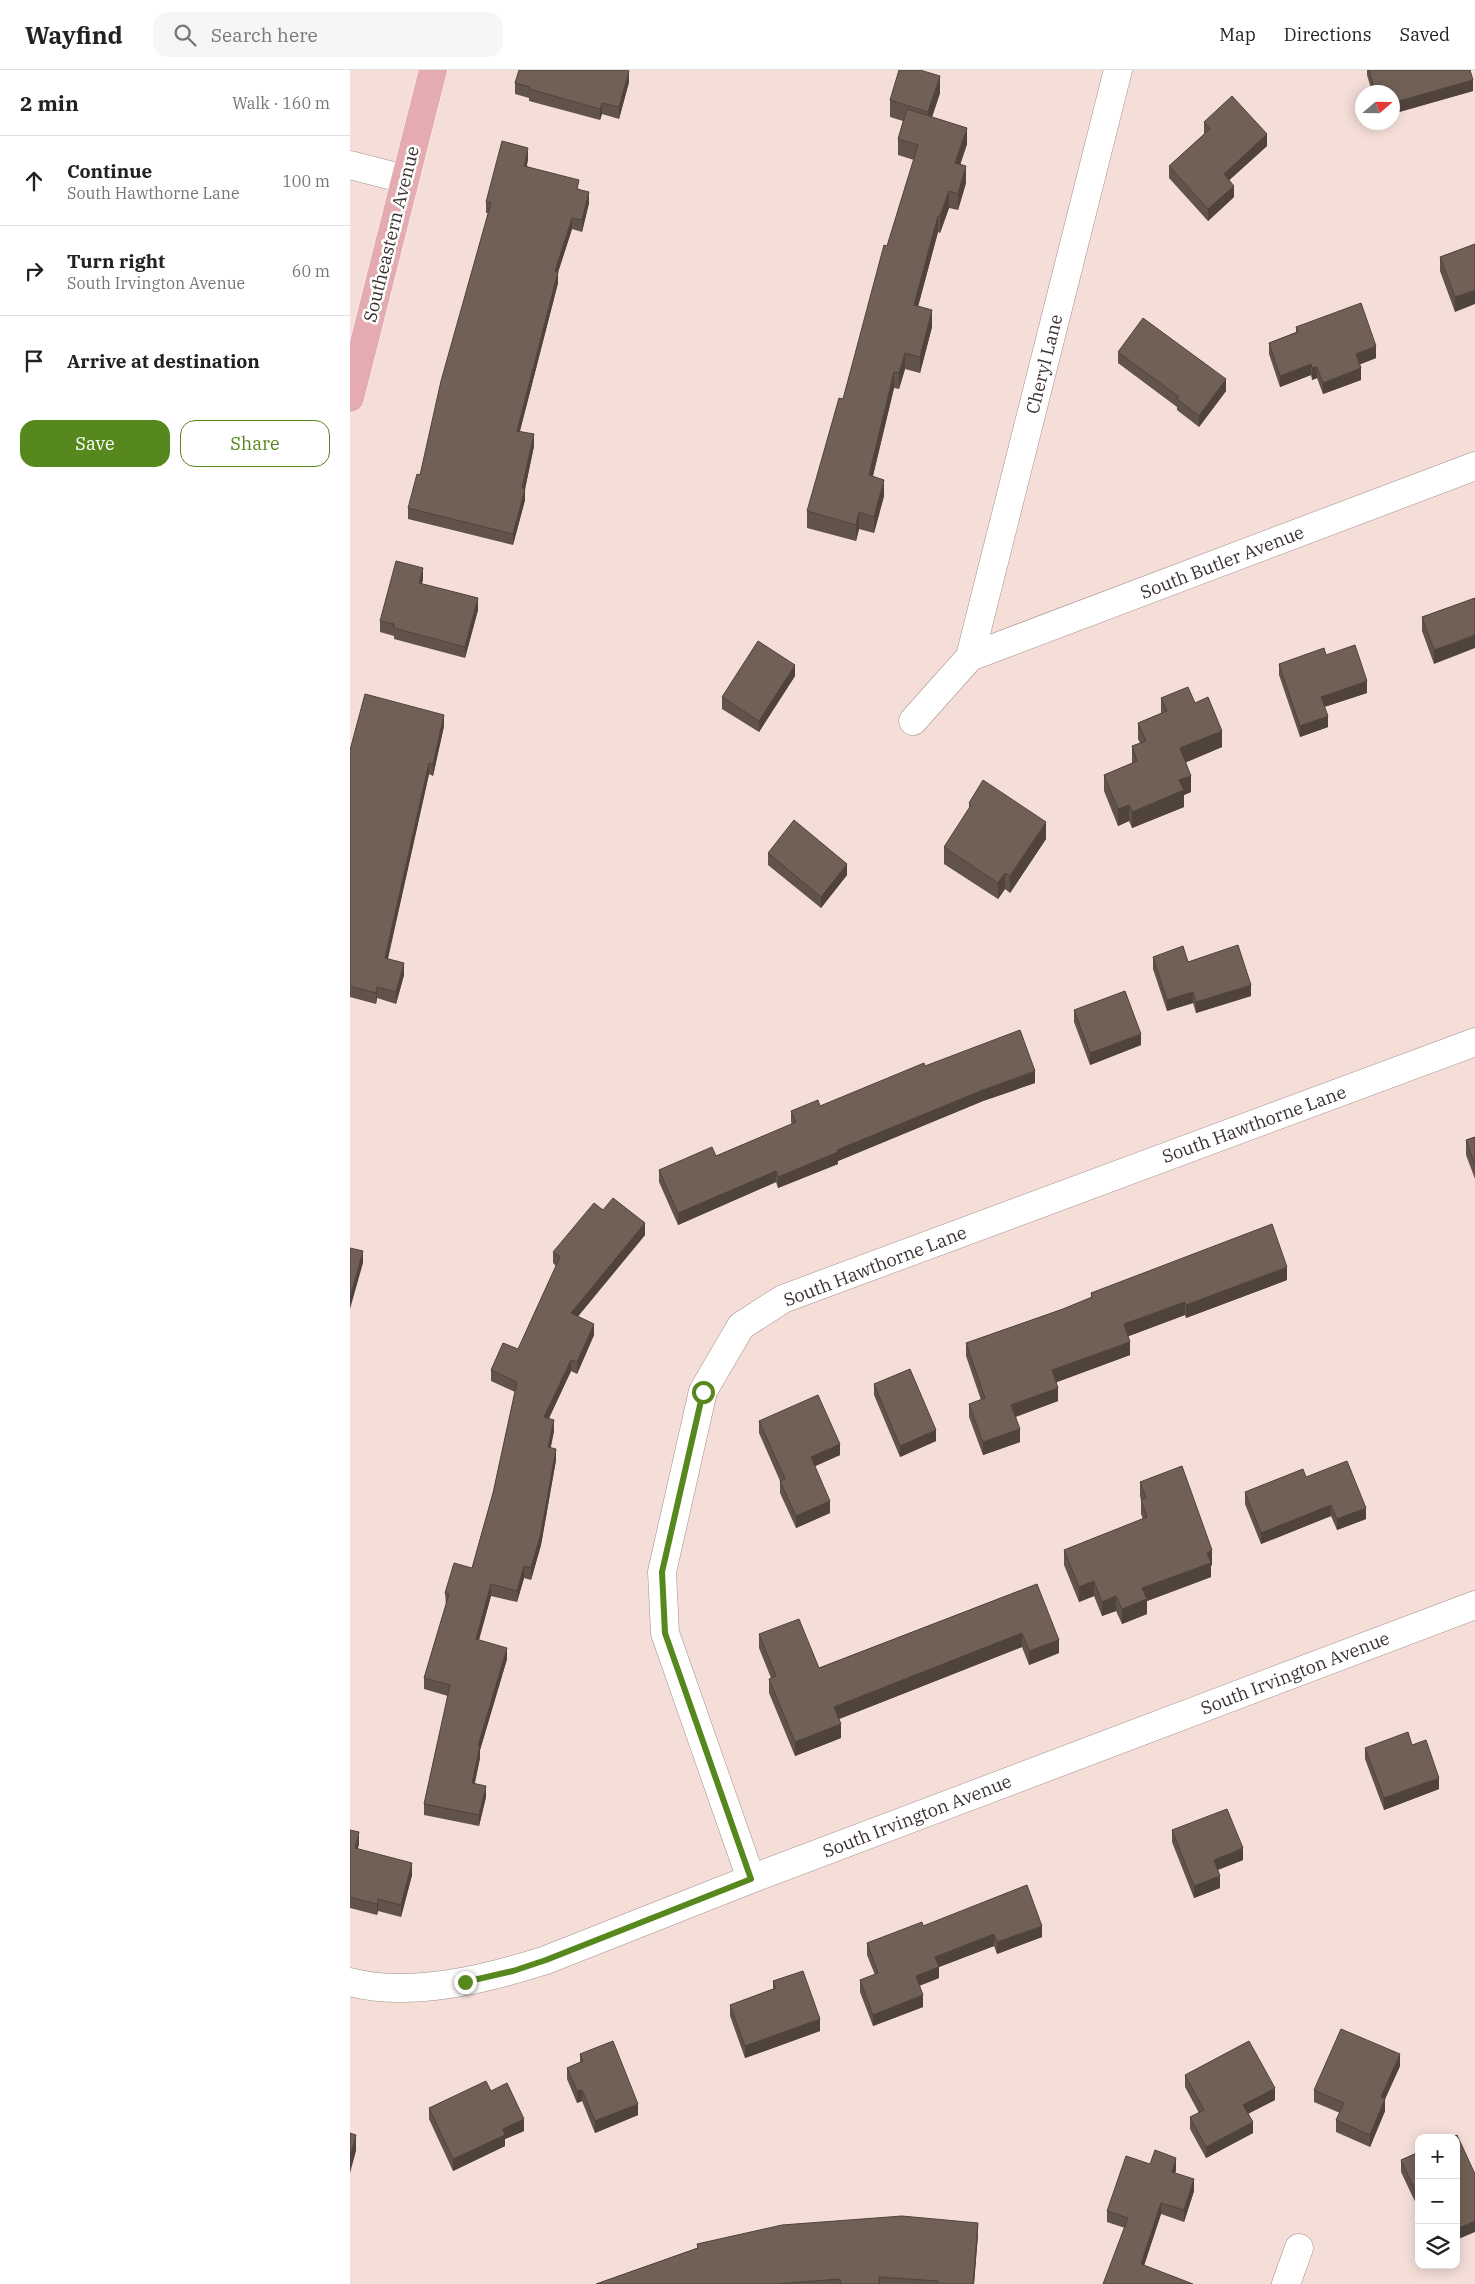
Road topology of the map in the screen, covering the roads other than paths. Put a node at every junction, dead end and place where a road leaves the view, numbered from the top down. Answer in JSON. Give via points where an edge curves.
{"nodes":[{"id":1,"x":433,"y":70,"type":"edge"},
{"id":2,"x":1118,"y":70,"type":"edge"},
{"id":3,"x":350,"y":165,"type":"edge"},
{"id":4,"x":405,"y":179,"type":"junction"},
{"id":5,"x":350,"y":398,"type":"edge"},
{"id":6,"x":1475,"y":466,"type":"edge"},
{"id":7,"x":970,"y":657,"type":"junction"},
{"id":8,"x":913,"y":721,"type":"dead end"},
{"id":9,"x":1475,"y":1042,"type":"edge"},
{"id":10,"x":1475,"y":1605,"type":"edge"},
{"id":11,"x":751,"y":1879,"type":"junction"},
{"id":12,"x":350,"y":1982,"type":"edge"},
{"id":13,"x":1299,"y":2248,"type":"dead end"},
{"id":14,"x":1286,"y":2284,"type":"edge"}],
"edges":[{"from":1,"to":4,"type":"main road","name":"Southeastern Avenue"},
{"from":2,"to":7,"type":"street","name":"Cheryl Lane"},
{"from":3,"to":4,"type":"street"},
{"from":4,"to":5,"type":"main road","name":"Southeastern Avenue"},
{"from":6,"to":7,"type":"street","name":"South Butler Avenue"},
{"from":7,"to":8,"type":"street"},
{"from":9,"to":11,"type":"street","name":"South Hawthorne Lane","via":[[783,1299],[741,1326],[703,1392],[662,1572],[665,1633]]},
{"from":10,"to":11,"type":"street","name":"South Irvington Avenue"},
{"from":11,"to":12,"type":"street","name":"South Irvington Avenue","via":[[513,1971],[434,1986]]},
{"from":13,"to":14,"type":"street"}]}
